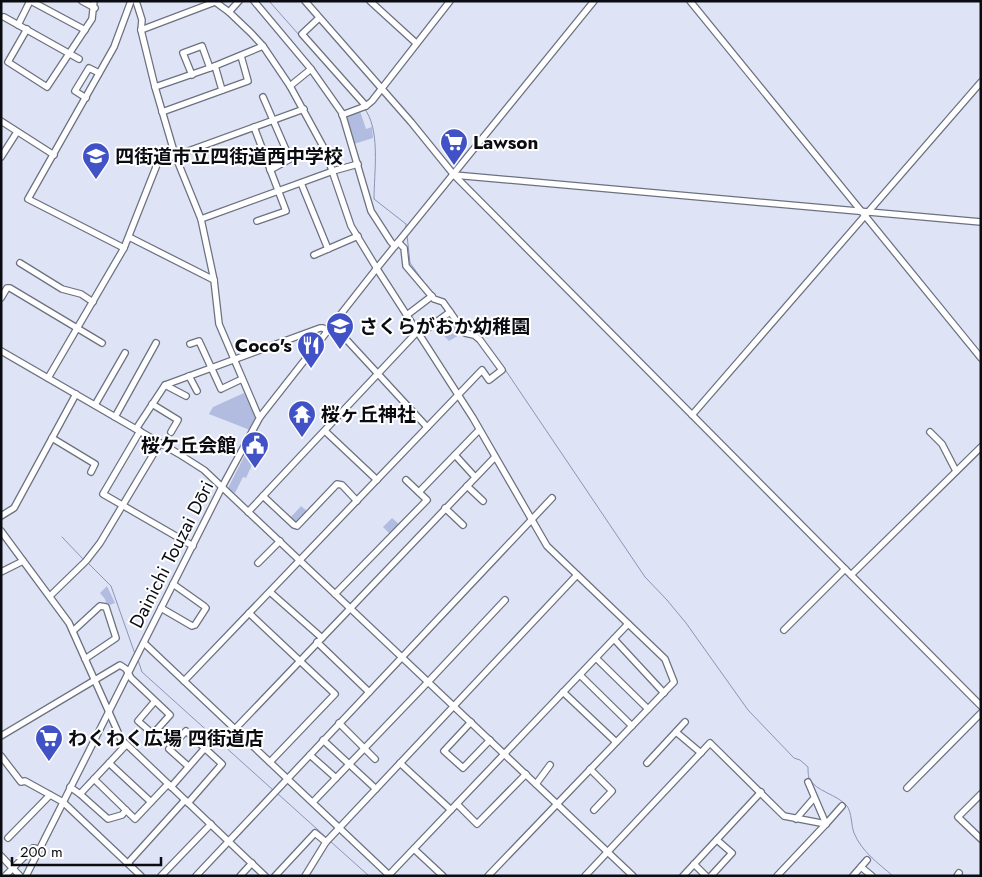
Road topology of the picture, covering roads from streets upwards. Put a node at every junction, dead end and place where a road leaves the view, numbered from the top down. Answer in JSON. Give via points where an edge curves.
{"nodes":[{"id":1,"x":30,"y":1,"type":"edge"},
{"id":2,"x":82,"y":1,"type":"edge"},
{"id":3,"x":131,"y":1,"type":"edge"},
{"id":4,"x":136,"y":1,"type":"edge"},
{"id":5,"x":240,"y":1,"type":"edge"},
{"id":6,"x":254,"y":1,"type":"edge"},
{"id":7,"x":304,"y":1,"type":"edge"},
{"id":8,"x":370,"y":1,"type":"edge"},
{"id":9,"x":450,"y":1,"type":"edge"},
{"id":10,"x":594,"y":1,"type":"edge"},
{"id":11,"x":690,"y":1,"type":"edge"},
{"id":12,"x":214,"y":2,"type":"edge"},
{"id":13,"x":94,"y":5,"type":"edge"},
{"id":14,"x":229,"y":12,"type":"junction"},
{"id":15,"x":4,"y":16,"type":"dead end"},
{"id":16,"x":319,"y":18,"type":"junction"},
{"id":17,"x":18,"y":25,"type":"junction"},
{"id":18,"x":27,"y":30,"type":"junction"},
{"id":19,"x":85,"y":30,"type":"junction"},
{"id":20,"x":142,"y":30,"type":"junction"},
{"id":21,"x":416,"y":43,"type":"junction"},
{"id":22,"x":262,"y":46,"type":"junction"},
{"id":23,"x":70,"y":54,"type":"junction"},
{"id":24,"x":241,"y":56,"type":"junction"},
{"id":25,"x":79,"y":59,"type":"dead end"},
{"id":26,"x":213,"y":67,"type":"junction"},
{"id":27,"x":311,"y":69,"type":"junction"},
{"id":28,"x":99,"y":73,"type":"junction"},
{"id":29,"x":192,"y":75,"type":"junction"},
{"id":30,"x":981,"y":82,"type":"edge"},
{"id":31,"x":290,"y":86,"type":"junction"},
{"id":32,"x":155,"y":87,"type":"junction"},
{"id":33,"x":382,"y":89,"type":"junction"},
{"id":34,"x":222,"y":90,"type":"junction"},
{"id":35,"x":263,"y":96,"type":"dead end"},
{"id":36,"x":86,"y":98,"type":"junction"},
{"id":37,"x":366,"y":106,"type":"junction"},
{"id":38,"x":304,"y":109,"type":"junction"},
{"id":39,"x":162,"y":112,"type":"junction"},
{"id":40,"x":342,"y":115,"type":"junction"},
{"id":41,"x":273,"y":120,"type":"junction"},
{"id":42,"x":1,"y":121,"type":"edge"},
{"id":43,"x":254,"y":127,"type":"junction"},
{"id":44,"x":17,"y":132,"type":"junction"},
{"id":45,"x":54,"y":155,"type":"junction"},
{"id":46,"x":175,"y":155,"type":"junction"},
{"id":47,"x":2,"y":156,"type":"edge"},
{"id":48,"x":358,"y":164,"type":"junction"},
{"id":49,"x":270,"y":170,"type":"junction"},
{"id":50,"x":333,"y":171,"type":"junction"},
{"id":51,"x":454,"y":175,"type":"junction"},
{"id":52,"x":301,"y":182,"type":"junction"},
{"id":53,"x":278,"y":191,"type":"junction"},
{"id":54,"x":864,"y":214,"type":"junction"},
{"id":55,"x":202,"y":219,"type":"junction"},
{"id":56,"x":257,"y":221,"type":"dead end"},
{"id":57,"x":981,"y":222,"type":"edge"},
{"id":58,"x":358,"y":236,"type":"junction"},
{"id":59,"x":129,"y":237,"type":"junction"},
{"id":60,"x":397,"y":244,"type":"junction"},
{"id":61,"x":124,"y":248,"type":"junction"},
{"id":62,"x":328,"y":249,"type":"junction"},
{"id":63,"x":314,"y":255,"type":"dead end"},
{"id":64,"x":20,"y":263,"type":"dead end"},
{"id":65,"x":377,"y":268,"type":"junction"},
{"id":66,"x":214,"y":280,"type":"junction"},
{"id":67,"x":432,"y":296,"type":"junction"},
{"id":68,"x":1,"y":298,"type":"edge"},
{"id":69,"x":93,"y":302,"type":"junction"},
{"id":70,"x":450,"y":312,"type":"junction"},
{"id":71,"x":407,"y":315,"type":"junction"},
{"id":72,"x":332,"y":324,"type":"junction"},
{"id":73,"x":78,"y":328,"type":"junction"},
{"id":74,"x":327,"y":331,"type":"junction"},
{"id":75,"x":419,"y":333,"type":"junction"},
{"id":76,"x":102,"y":343,"type":"dead end"},
{"id":77,"x":156,"y":343,"type":"dead end"},
{"id":78,"x":190,"y":344,"type":"dead end"},
{"id":79,"x":1,"y":351,"type":"edge"},
{"id":80,"x":125,"y":353,"type":"dead end"},
{"id":81,"x":981,"y":358,"type":"edge"},
{"id":82,"x":234,"y":359,"type":"junction"},
{"id":83,"x":211,"y":368,"type":"junction"},
{"id":84,"x":378,"y":374,"type":"junction"},
{"id":85,"x":189,"y":376,"type":"junction"},
{"id":86,"x":48,"y":378,"type":"junction"},
{"id":87,"x":242,"y":379,"type":"junction"},
{"id":88,"x":165,"y":385,"type":"junction"},
{"id":89,"x":197,"y":392,"type":"dead end"},
{"id":90,"x":76,"y":394,"type":"junction"},
{"id":91,"x":458,"y":395,"type":"junction"},
{"id":92,"x":186,"y":396,"type":"dead end"},
{"id":93,"x":152,"y":404,"type":"junction"},
{"id":94,"x":95,"y":405,"type":"junction"},
{"id":95,"x":692,"y":415,"type":"junction"},
{"id":96,"x":260,"y":416,"type":"junction"},
{"id":97,"x":115,"y":417,"type":"junction"},
{"id":98,"x":427,"y":427,"type":"junction"},
{"id":99,"x":138,"y":430,"type":"junction"},
{"id":100,"x":479,"y":430,"type":"junction"},
{"id":101,"x":325,"y":431,"type":"junction"},
{"id":102,"x":171,"y":432,"type":"dead end"},
{"id":103,"x":930,"y":432,"type":"dead end"},
{"id":104,"x":52,"y":438,"type":"junction"},
{"id":105,"x":160,"y":443,"type":"junction"},
{"id":106,"x":981,"y":447,"type":"edge"},
{"id":107,"x":455,"y":455,"type":"junction"},
{"id":108,"x":495,"y":457,"type":"junction"},
{"id":109,"x":956,"y":471,"type":"junction"},
{"id":110,"x":91,"y":472,"type":"dead end"},
{"id":111,"x":475,"y":477,"type":"junction"},
{"id":112,"x":377,"y":480,"type":"junction"},
{"id":113,"x":406,"y":480,"type":"dead end"},
{"id":114,"x":467,"y":486,"type":"junction"},
{"id":115,"x":222,"y":487,"type":"junction"},
{"id":116,"x":419,"y":492,"type":"junction"},
{"id":117,"x":263,"y":496,"type":"junction"},
{"id":118,"x":552,"y":498,"type":"dead end"},
{"id":119,"x":357,"y":501,"type":"junction"},
{"id":120,"x":483,"y":501,"type":"dead end"},
{"id":121,"x":124,"y":506,"type":"junction"},
{"id":122,"x":446,"y":508,"type":"junction"},
{"id":123,"x":248,"y":512,"type":"junction"},
{"id":124,"x":1,"y":516,"type":"edge"},
{"id":125,"x":531,"y":520,"type":"junction"},
{"id":126,"x":463,"y":525,"type":"dead end"},
{"id":127,"x":1,"y":531,"type":"edge"},
{"id":128,"x":280,"y":541,"type":"junction"},
{"id":129,"x":193,"y":546,"type":"junction"},
{"id":130,"x":300,"y":560,"type":"junction"},
{"id":131,"x":23,"y":561,"type":"junction"},
{"id":132,"x":258,"y":563,"type":"dead end"},
{"id":133,"x":845,"y":569,"type":"junction"},
{"id":134,"x":1,"y":572,"type":"edge"},
{"id":135,"x":851,"y":575,"type":"junction"},
{"id":136,"x":577,"y":576,"type":"junction"},
{"id":137,"x":173,"y":584,"type":"junction"},
{"id":138,"x":270,"y":592,"type":"junction"},
{"id":139,"x":335,"y":594,"type":"junction"},
{"id":140,"x":50,"y":596,"type":"junction"},
{"id":141,"x":504,"y":600,"type":"dead end"},
{"id":142,"x":162,"y":608,"type":"junction"},
{"id":143,"x":350,"y":608,"type":"junction"},
{"id":144,"x":249,"y":613,"type":"junction"},
{"id":145,"x":628,"y":624,"type":"junction"},
{"id":146,"x":784,"y":630,"type":"dead end"},
{"id":147,"x":73,"y":631,"type":"junction"},
{"id":148,"x":614,"y":639,"type":"junction"},
{"id":149,"x":320,"y":640,"type":"junction"},
{"id":150,"x":144,"y":643,"type":"junction"},
{"id":151,"x":402,"y":657,"type":"junction"},
{"id":152,"x":596,"y":658,"type":"junction"},
{"id":153,"x":85,"y":659,"type":"junction"},
{"id":154,"x":300,"y":660,"type":"junction"},
{"id":155,"x":128,"y":673,"type":"junction"},
{"id":156,"x":580,"y":675,"type":"junction"},
{"id":157,"x":95,"y":681,"type":"junction"},
{"id":158,"x":184,"y":681,"type":"junction"},
{"id":159,"x":428,"y":682,"type":"junction"},
{"id":160,"x":369,"y":692,"type":"junction"},
{"id":161,"x":563,"y":692,"type":"junction"},
{"id":162,"x":664,"y":692,"type":"junction"},
{"id":163,"x":155,"y":701,"type":"junction"},
{"id":164,"x":454,"y":706,"type":"junction"},
{"id":165,"x":981,"y":706,"type":"edge"},
{"id":166,"x":648,"y":709,"type":"junction"},
{"id":167,"x":109,"y":711,"type":"junction"},
{"id":168,"x":981,"y":713,"type":"edge"},
{"id":169,"x":471,"y":722,"type":"junction"},
{"id":170,"x":685,"y":722,"type":"dead end"},
{"id":171,"x":339,"y":724,"type":"junction"},
{"id":172,"x":632,"y":726,"type":"junction"},
{"id":173,"x":235,"y":729,"type":"junction"},
{"id":174,"x":676,"y":732,"type":"junction"},
{"id":175,"x":1,"y":736,"type":"edge"},
{"id":176,"x":323,"y":740,"type":"junction"},
{"id":177,"x":490,"y":740,"type":"junction"},
{"id":178,"x":616,"y":742,"type":"junction"},
{"id":179,"x":126,"y":745,"type":"junction"},
{"id":180,"x":205,"y":748,"type":"junction"},
{"id":181,"x":365,"y":748,"type":"junction"},
{"id":182,"x":504,"y":754,"type":"junction"},
{"id":183,"x":701,"y":754,"type":"junction"},
{"id":184,"x":310,"y":755,"type":"junction"},
{"id":185,"x":1,"y":756,"type":"edge"},
{"id":186,"x":375,"y":759,"type":"dead end"},
{"id":187,"x":270,"y":762,"type":"junction"},
{"id":188,"x":109,"y":763,"type":"junction"},
{"id":189,"x":400,"y":763,"type":"junction"},
{"id":190,"x":647,"y":763,"type":"dead end"},
{"id":191,"x":550,"y":764,"type":"dead end"},
{"id":192,"x":349,"y":765,"type":"junction"},
{"id":193,"x":188,"y":766,"type":"junction"},
{"id":194,"x":590,"y":769,"type":"junction"},
{"id":195,"x":526,"y":774,"type":"junction"},
{"id":196,"x":287,"y":778,"type":"junction"},
{"id":197,"x":336,"y":778,"type":"junction"},
{"id":198,"x":94,"y":779,"type":"junction"},
{"id":199,"x":808,"y":782,"type":"dead end"},
{"id":200,"x":536,"y":784,"type":"junction"},
{"id":201,"x":169,"y":785,"type":"junction"},
{"id":202,"x":70,"y":788,"type":"junction"},
{"id":203,"x":907,"y":788,"type":"dead end"},
{"id":204,"x":376,"y":790,"type":"junction"},
{"id":205,"x":761,"y":792,"type":"junction"},
{"id":206,"x":80,"y":794,"type":"junction"},
{"id":207,"x":981,"y":794,"type":"edge"},
{"id":208,"x":50,"y":795,"type":"junction"},
{"id":209,"x":814,"y":798,"type":"junction"},
{"id":210,"x":63,"y":802,"type":"junction"},
{"id":211,"x":151,"y":802,"type":"junction"},
{"id":212,"x":187,"y":802,"type":"junction"},
{"id":213,"x":313,"y":802,"type":"junction"},
{"id":214,"x":557,"y":803,"type":"junction"},
{"id":215,"x":456,"y":804,"type":"junction"},
{"id":216,"x":842,"y":806,"type":"dead end"},
{"id":217,"x":126,"y":810,"type":"junction"},
{"id":218,"x":451,"y":810,"type":"junction"},
{"id":219,"x":594,"y":810,"type":"dead end"},
{"id":220,"x":796,"y":819,"type":"junction"},
{"id":221,"x":210,"y":824,"type":"junction"},
{"id":222,"x":826,"y":824,"type":"junction"},
{"id":223,"x":340,"y":828,"type":"junction"},
{"id":224,"x":8,"y":838,"type":"dead end"},
{"id":225,"x":717,"y":840,"type":"junction"},
{"id":226,"x":981,"y":840,"type":"edge"},
{"id":227,"x":228,"y":841,"type":"junction"},
{"id":228,"x":326,"y":842,"type":"junction"},
{"id":229,"x":39,"y":849,"type":"junction"},
{"id":230,"x":414,"y":849,"type":"junction"},
{"id":231,"x":608,"y":852,"type":"junction"},
{"id":232,"x":1,"y":856,"type":"edge"},
{"id":233,"x":867,"y":860,"type":"dead end"},
{"id":234,"x":128,"y":863,"type":"junction"},
{"id":235,"x":252,"y":863,"type":"junction"},
{"id":236,"x":694,"y":864,"type":"junction"},
{"id":237,"x":861,"y":867,"type":"junction"},
{"id":238,"x":13,"y":868,"type":"junction"},
{"id":239,"x":389,"y":875,"type":"edge"},
{"id":240,"x":5,"y":876,"type":"edge"},
{"id":241,"x":20,"y":876,"type":"edge"},
{"id":242,"x":26,"y":876,"type":"edge"},
{"id":243,"x":141,"y":876,"type":"edge"},
{"id":244,"x":161,"y":876,"type":"edge"},
{"id":245,"x":196,"y":876,"type":"edge"},
{"id":246,"x":240,"y":876,"type":"edge"},
{"id":247,"x":265,"y":876,"type":"edge"},
{"id":248,"x":275,"y":876,"type":"edge"},
{"id":249,"x":306,"y":876,"type":"edge"},
{"id":250,"x":442,"y":876,"type":"edge"},
{"id":251,"x":488,"y":876,"type":"edge"},
{"id":252,"x":585,"y":876,"type":"edge"},
{"id":253,"x":633,"y":876,"type":"edge"},
{"id":254,"x":683,"y":876,"type":"edge"},
{"id":255,"x":706,"y":876,"type":"edge"},
{"id":256,"x":711,"y":876,"type":"edge"},
{"id":257,"x":778,"y":876,"type":"edge"},
{"id":258,"x":852,"y":876,"type":"edge"},
{"id":259,"x":872,"y":876,"type":"edge"}],
"edges":[{"from":1,"to":17,"type":"street"},
{"from":1,"to":19,"type":"street"},
{"from":2,"to":13,"type":"street"},
{"from":3,"to":28,"type":"street","via":[[114,47]]},
{"from":4,"to":20,"type":"street"},
{"from":5,"to":14,"type":"street"},
{"from":6,"to":27,"type":"street"},
{"from":7,"to":16,"type":"street"},
{"from":8,"to":21,"type":"street"},
{"from":9,"to":21,"type":"street"},
{"from":10,"to":51,"type":"street","name":"Dainichi Touzai Dōri"},
{"from":11,"to":54,"type":"street"},
{"from":12,"to":14,"type":"street"},
{"from":12,"to":20,"type":"street"},
{"from":13,"to":19,"type":"street","via":[[92,19]]},
{"from":14,"to":22,"type":"street"},
{"from":15,"to":17,"type":"street"},
{"from":16,"to":33,"type":"street"},
{"from":16,"to":37,"type":"street","via":[[302,34]]},
{"from":17,"to":18,"type":"street"},
{"from":18,"to":23,"type":"street"},
{"from":18,"to":23,"type":"street","via":[[8,62],[48,87]]},
{"from":19,"to":23,"type":"street"},
{"from":20,"to":32,"type":"street"},
{"from":21,"to":33,"type":"street"},
{"from":22,"to":24,"type":"street"},
{"from":22,"to":31,"type":"street"},
{"from":23,"to":25,"type":"street"},
{"from":24,"to":26,"type":"street"},
{"from":24,"to":34,"type":"street","via":[[248,81]]},
{"from":26,"to":29,"type":"street"},
{"from":26,"to":29,"type":"street","via":[[202,46],[183,53]]},
{"from":26,"to":34,"type":"street"},
{"from":27,"to":31,"type":"street"},
{"from":27,"to":40,"type":"street"},
{"from":28,"to":36,"type":"street"},
{"from":28,"to":36,"type":"street","via":[[89,68],[75,91]]},
{"from":29,"to":32,"type":"street"},
{"from":30,"to":54,"type":"street"},
{"from":31,"to":38,"type":"street"},
{"from":32,"to":39,"type":"street"},
{"from":33,"to":37,"type":"street"},
{"from":33,"to":51,"type":"street"},
{"from":34,"to":39,"type":"street"},
{"from":35,"to":41,"type":"street"},
{"from":36,"to":45,"type":"street"},
{"from":37,"to":40,"type":"street"},
{"from":38,"to":41,"type":"street"},
{"from":38,"to":50,"type":"street"},
{"from":39,"to":46,"type":"street"},
{"from":40,"to":48,"type":"street"},
{"from":41,"to":43,"type":"street"},
{"from":41,"to":49,"type":"street","via":[[290,159]]},
{"from":42,"to":44,"type":"street"},
{"from":43,"to":46,"type":"street"},
{"from":43,"to":49,"type":"street"},
{"from":44,"to":45,"type":"street"},
{"from":44,"to":47,"type":"street"},
{"from":45,"to":61,"type":"street","via":[[28,199]]},
{"from":46,"to":55,"type":"street"},
{"from":46,"to":59,"type":"street","via":[[158,162]]},
{"from":48,"to":50,"type":"street"},
{"from":48,"to":60,"type":"street","via":[[371,211],[391,242]]},
{"from":49,"to":53,"type":"street"},
{"from":50,"to":52,"type":"street"},
{"from":50,"to":58,"type":"street"},
{"from":51,"to":54,"type":"street"},
{"from":51,"to":60,"type":"street","name":"Dainichi Touzai Dōri"},
{"from":51,"to":95,"type":"street"},
{"from":52,"to":53,"type":"street"},
{"from":52,"to":62,"type":"street"},
{"from":53,"to":55,"type":"street"},
{"from":53,"to":56,"type":"street","via":[[286,210]]},
{"from":54,"to":57,"type":"street"},
{"from":54,"to":81,"type":"street"},
{"from":54,"to":95,"type":"street"},
{"from":55,"to":66,"type":"street"},
{"from":58,"to":62,"type":"street"},
{"from":58,"to":65,"type":"street"},
{"from":59,"to":61,"type":"street"},
{"from":59,"to":66,"type":"street"},
{"from":60,"to":65,"type":"street","name":"Dainichi Touzai Dōri"},
{"from":60,"to":67,"type":"street","via":[[404,248],[406,266]]},
{"from":61,"to":69,"type":"street"},
{"from":62,"to":63,"type":"street"},
{"from":64,"to":69,"type":"street","via":[[62,289],[81,294]]},
{"from":65,"to":71,"type":"street"},
{"from":65,"to":72,"type":"street","name":"Dainichi Touzai Dōri"},
{"from":66,"to":82,"type":"street","via":[[219,324]]},
{"from":67,"to":70,"type":"street","via":[[443,302]]},
{"from":67,"to":71,"type":"street"},
{"from":68,"to":73,"type":"street","via":[[10,288]]},
{"from":69,"to":73,"type":"street"},
{"from":70,"to":75,"type":"street"},
{"from":70,"to":91,"type":"street","via":[[465,333],[480,340],[502,370],[489,380],[482,370]]},
{"from":71,"to":75,"type":"street"},
{"from":72,"to":74,"type":"street","name":"Dainichi Touzai Dōri"},
{"from":72,"to":84,"type":"street"},
{"from":73,"to":76,"type":"street"},
{"from":73,"to":86,"type":"street"},
{"from":74,"to":82,"type":"street","via":[[320,328]]},
{"from":74,"to":96,"type":"street","name":"Dainichi Touzai Dōri"},
{"from":75,"to":84,"type":"street"},
{"from":75,"to":91,"type":"street"},
{"from":77,"to":97,"type":"street"},
{"from":78,"to":83,"type":"street","via":[[199,341]]},
{"from":79,"to":86,"type":"street"},
{"from":80,"to":94,"type":"street"},
{"from":82,"to":83,"type":"street"},
{"from":82,"to":87,"type":"street"},
{"from":83,"to":85,"type":"street"},
{"from":83,"to":87,"type":"street","via":[[221,389]]},
{"from":84,"to":98,"type":"street"},
{"from":84,"to":101,"type":"street"},
{"from":85,"to":88,"type":"street"},
{"from":85,"to":89,"type":"street"},
{"from":86,"to":90,"type":"street"},
{"from":87,"to":96,"type":"street"},
{"from":88,"to":92,"type":"street"},
{"from":88,"to":93,"type":"street"},
{"from":90,"to":94,"type":"street"},
{"from":90,"to":104,"type":"street"},
{"from":91,"to":98,"type":"street"},
{"from":91,"to":100,"type":"street"},
{"from":93,"to":99,"type":"street"},
{"from":93,"to":102,"type":"street","via":[[178,420]]},
{"from":94,"to":97,"type":"street"},
{"from":95,"to":133,"type":"street"},
{"from":96,"to":115,"type":"street","name":"Dainichi Touzai Dōri"},
{"from":97,"to":99,"type":"street"},
{"from":98,"to":112,"type":"street"},
{"from":99,"to":105,"type":"street"},
{"from":99,"to":121,"type":"street","via":[[103,494]]},
{"from":100,"to":107,"type":"street"},
{"from":100,"to":108,"type":"street"},
{"from":101,"to":112,"type":"street"},
{"from":101,"to":117,"type":"street"},
{"from":103,"to":109,"type":"street","via":[[942,444]]},
{"from":104,"to":110,"type":"street","via":[[95,464]]},
{"from":104,"to":124,"type":"street","via":[[14,508]]},
{"from":105,"to":115,"type":"street","via":[[202,469]]},
{"from":105,"to":121,"type":"street"},
{"from":106,"to":109,"type":"street"},
{"from":107,"to":111,"type":"street"},
{"from":107,"to":116,"type":"street"},
{"from":108,"to":111,"type":"street"},
{"from":108,"to":125,"type":"street"},
{"from":109,"to":135,"type":"street"},
{"from":111,"to":114,"type":"street"},
{"from":112,"to":119,"type":"street"},
{"from":113,"to":116,"type":"street"},
{"from":114,"to":120,"type":"street"},
{"from":114,"to":122,"type":"street"},
{"from":115,"to":123,"type":"street"},
{"from":115,"to":129,"type":"street","name":"Dainichi Touzai Dōri"},
{"from":116,"to":139,"type":"street","via":[[427,500]]},
{"from":117,"to":119,"type":"street","via":[[297,526],[337,484]]},
{"from":117,"to":123,"type":"street"},
{"from":118,"to":125,"type":"street"},
{"from":119,"to":130,"type":"street"},
{"from":121,"to":129,"type":"street"},
{"from":121,"to":140,"type":"street","via":[[86,561]]},
{"from":122,"to":126,"type":"street"},
{"from":122,"to":143,"type":"street"},
{"from":123,"to":128,"type":"street"},
{"from":125,"to":136,"type":"street","via":[[547,546]]},
{"from":125,"to":151,"type":"street"},
{"from":127,"to":131,"type":"street"},
{"from":128,"to":130,"type":"street"},
{"from":128,"to":132,"type":"street"},
{"from":129,"to":137,"type":"street","name":"Dainichi Touzai Dōri"},
{"from":130,"to":138,"type":"street"},
{"from":130,"to":139,"type":"street"},
{"from":131,"to":134,"type":"street"},
{"from":131,"to":140,"type":"street"},
{"from":133,"to":135,"type":"street"},
{"from":133,"to":146,"type":"street"},
{"from":135,"to":165,"type":"street"},
{"from":136,"to":145,"type":"street"},
{"from":136,"to":164,"type":"street"},
{"from":137,"to":142,"type":"street","name":"Dainichi Touzai Dōri"},
{"from":137,"to":142,"type":"street","via":[[206,608],[192,626]]},
{"from":138,"to":144,"type":"street"},
{"from":138,"to":149,"type":"street"},
{"from":139,"to":143,"type":"street"},
{"from":140,"to":147,"type":"street"},
{"from":141,"to":159,"type":"street"},
{"from":142,"to":150,"type":"street","name":"Dainichi Touzai Dōri"},
{"from":143,"to":149,"type":"street"},
{"from":143,"to":151,"type":"street"},
{"from":144,"to":154,"type":"street"},
{"from":144,"to":158,"type":"street"},
{"from":145,"to":148,"type":"street"},
{"from":145,"to":162,"type":"street","via":[[665,659],[674,682]]},
{"from":147,"to":153,"type":"street"},
{"from":147,"to":153,"type":"street","via":[[100,606],[106,607],[116,638]]},
{"from":148,"to":152,"type":"street"},
{"from":148,"to":162,"type":"street"},
{"from":149,"to":154,"type":"street"},
{"from":149,"to":160,"type":"street"},
{"from":150,"to":155,"type":"street","name":"Dainichi Touzai Dōri"},
{"from":150,"to":158,"type":"street"},
{"from":151,"to":159,"type":"street"},
{"from":151,"to":160,"type":"street"},
{"from":152,"to":156,"type":"street"},
{"from":152,"to":166,"type":"street"},
{"from":153,"to":157,"type":"street"},
{"from":154,"to":173,"type":"street"},
{"from":154,"to":187,"type":"street","via":[[335,694]]},
{"from":155,"to":157,"type":"street","via":[[120,665]]},
{"from":155,"to":163,"type":"street"},
{"from":155,"to":167,"type":"street","name":"Dainichi Touzai Dōri"},
{"from":156,"to":161,"type":"street"},
{"from":156,"to":172,"type":"street"},
{"from":157,"to":167,"type":"street"},
{"from":157,"to":175,"type":"street"},
{"from":158,"to":173,"type":"street"},
{"from":159,"to":164,"type":"street"},
{"from":159,"to":181,"type":"street"},
{"from":160,"to":171,"type":"street"},
{"from":161,"to":178,"type":"street"},
{"from":161,"to":182,"type":"street"},
{"from":162,"to":166,"type":"street"},
{"from":163,"to":163,"type":"street","via":[[170,715],[153,734],[138,721]]},
{"from":164,"to":169,"type":"street"},
{"from":164,"to":189,"type":"street"},
{"from":166,"to":172,"type":"street"},
{"from":167,"to":179,"type":"street"},
{"from":167,"to":202,"type":"street","name":"Dainichi Touzai Dōri"},
{"from":168,"to":203,"type":"street"},
{"from":169,"to":177,"type":"street"},
{"from":169,"to":177,"type":"street","via":[[444,751],[463,768]]},
{"from":170,"to":174,"type":"street"},
{"from":171,"to":176,"type":"street"},
{"from":171,"to":181,"type":"street"},
{"from":172,"to":178,"type":"street"},
{"from":173,"to":187,"type":"street"},
{"from":174,"to":183,"type":"street"},
{"from":174,"to":190,"type":"street"},
{"from":176,"to":184,"type":"street"},
{"from":176,"to":192,"type":"street"},
{"from":177,"to":182,"type":"street"},
{"from":178,"to":194,"type":"street"},
{"from":179,"to":188,"type":"street"},
{"from":179,"to":201,"type":"street"},
{"from":180,"to":193,"type":"street"},
{"from":180,"to":193,"type":"street","via":[[186,731],[169,749]]},
{"from":180,"to":212,"type":"street","via":[[222,764]]},
{"from":181,"to":186,"type":"street"},
{"from":181,"to":192,"type":"street"},
{"from":182,"to":195,"type":"street"},
{"from":182,"to":215,"type":"street"},
{"from":183,"to":205,"type":"street","via":[[710,743]]},
{"from":183,"to":231,"type":"street"},
{"from":184,"to":196,"type":"street"},
{"from":184,"to":197,"type":"street"},
{"from":185,"to":208,"type":"street","via":[[21,782],[26,781]]},
{"from":187,"to":196,"type":"street"},
{"from":188,"to":198,"type":"street"},
{"from":188,"to":211,"type":"street"},
{"from":189,"to":204,"type":"street"},
{"from":189,"to":218,"type":"street"},
{"from":191,"to":200,"type":"street"},
{"from":192,"to":197,"type":"street"},
{"from":192,"to":204,"type":"street"},
{"from":193,"to":201,"type":"street"},
{"from":194,"to":214,"type":"street"},
{"from":194,"to":219,"type":"street","via":[[612,791]]},
{"from":195,"to":200,"type":"street"},
{"from":195,"to":215,"type":"street","via":[[477,824]]},
{"from":196,"to":213,"type":"street"},
{"from":196,"to":227,"type":"street"},
{"from":197,"to":213,"type":"street"},
{"from":198,"to":206,"type":"street"},
{"from":198,"to":217,"type":"street"},
{"from":199,"to":209,"type":"street"},
{"from":200,"to":214,"type":"street"},
{"from":201,"to":211,"type":"street"},
{"from":201,"to":212,"type":"street"},
{"from":202,"to":206,"type":"street"},
{"from":202,"to":210,"type":"street","name":"Dainichi Touzai Dōri"},
{"from":204,"to":223,"type":"street"},
{"from":205,"to":220,"type":"street","via":[[784,816]]},
{"from":205,"to":225,"type":"street"},
{"from":206,"to":217,"type":"street","via":[[108,819],[122,815]]},
{"from":207,"to":226,"type":"street","via":[[958,817]]},
{"from":208,"to":210,"type":"street"},
{"from":208,"to":224,"type":"street"},
{"from":209,"to":220,"type":"street"},
{"from":209,"to":222,"type":"street"},
{"from":210,"to":229,"type":"street","name":"Dainichi Touzai Dōri"},
{"from":210,"to":234,"type":"street"},
{"from":211,"to":217,"type":"street","via":[[135,819]]},
{"from":212,"to":221,"type":"street"},
{"from":212,"to":234,"type":"street"},
{"from":213,"to":223,"type":"street"},
{"from":214,"to":231,"type":"street"},
{"from":214,"to":251,"type":"street"},
{"from":215,"to":218,"type":"street"},
{"from":216,"to":222,"type":"street"},
{"from":218,"to":230,"type":"street"},
{"from":220,"to":222,"type":"street"},
{"from":221,"to":227,"type":"street"},
{"from":221,"to":244,"type":"street"},
{"from":222,"to":257,"type":"street"},
{"from":223,"to":228,"type":"street"},
{"from":223,"to":239,"type":"street"},
{"from":225,"to":236,"type":"street"},
{"from":225,"to":256,"type":"street","via":[[732,853]]},
{"from":227,"to":235,"type":"street"},
{"from":227,"to":245,"type":"street"},
{"from":228,"to":248,"type":"street","via":[[316,833]]},
{"from":228,"to":249,"type":"street"},
{"from":229,"to":238,"type":"street","via":[[33,848]]},
{"from":229,"to":242,"type":"street","name":"Dainichi Touzai Dōri"},
{"from":230,"to":239,"type":"street"},
{"from":230,"to":250,"type":"street"},
{"from":231,"to":252,"type":"street"},
{"from":231,"to":253,"type":"street"},
{"from":232,"to":238,"type":"street"},
{"from":233,"to":237,"type":"street"},
{"from":234,"to":243,"type":"street"},
{"from":235,"to":246,"type":"street"},
{"from":235,"to":247,"type":"street"},
{"from":236,"to":254,"type":"street"},
{"from":236,"to":255,"type":"street"},
{"from":237,"to":258,"type":"street"},
{"from":237,"to":259,"type":"street"},
{"from":238,"to":240,"type":"street"},
{"from":238,"to":241,"type":"street"}]}
